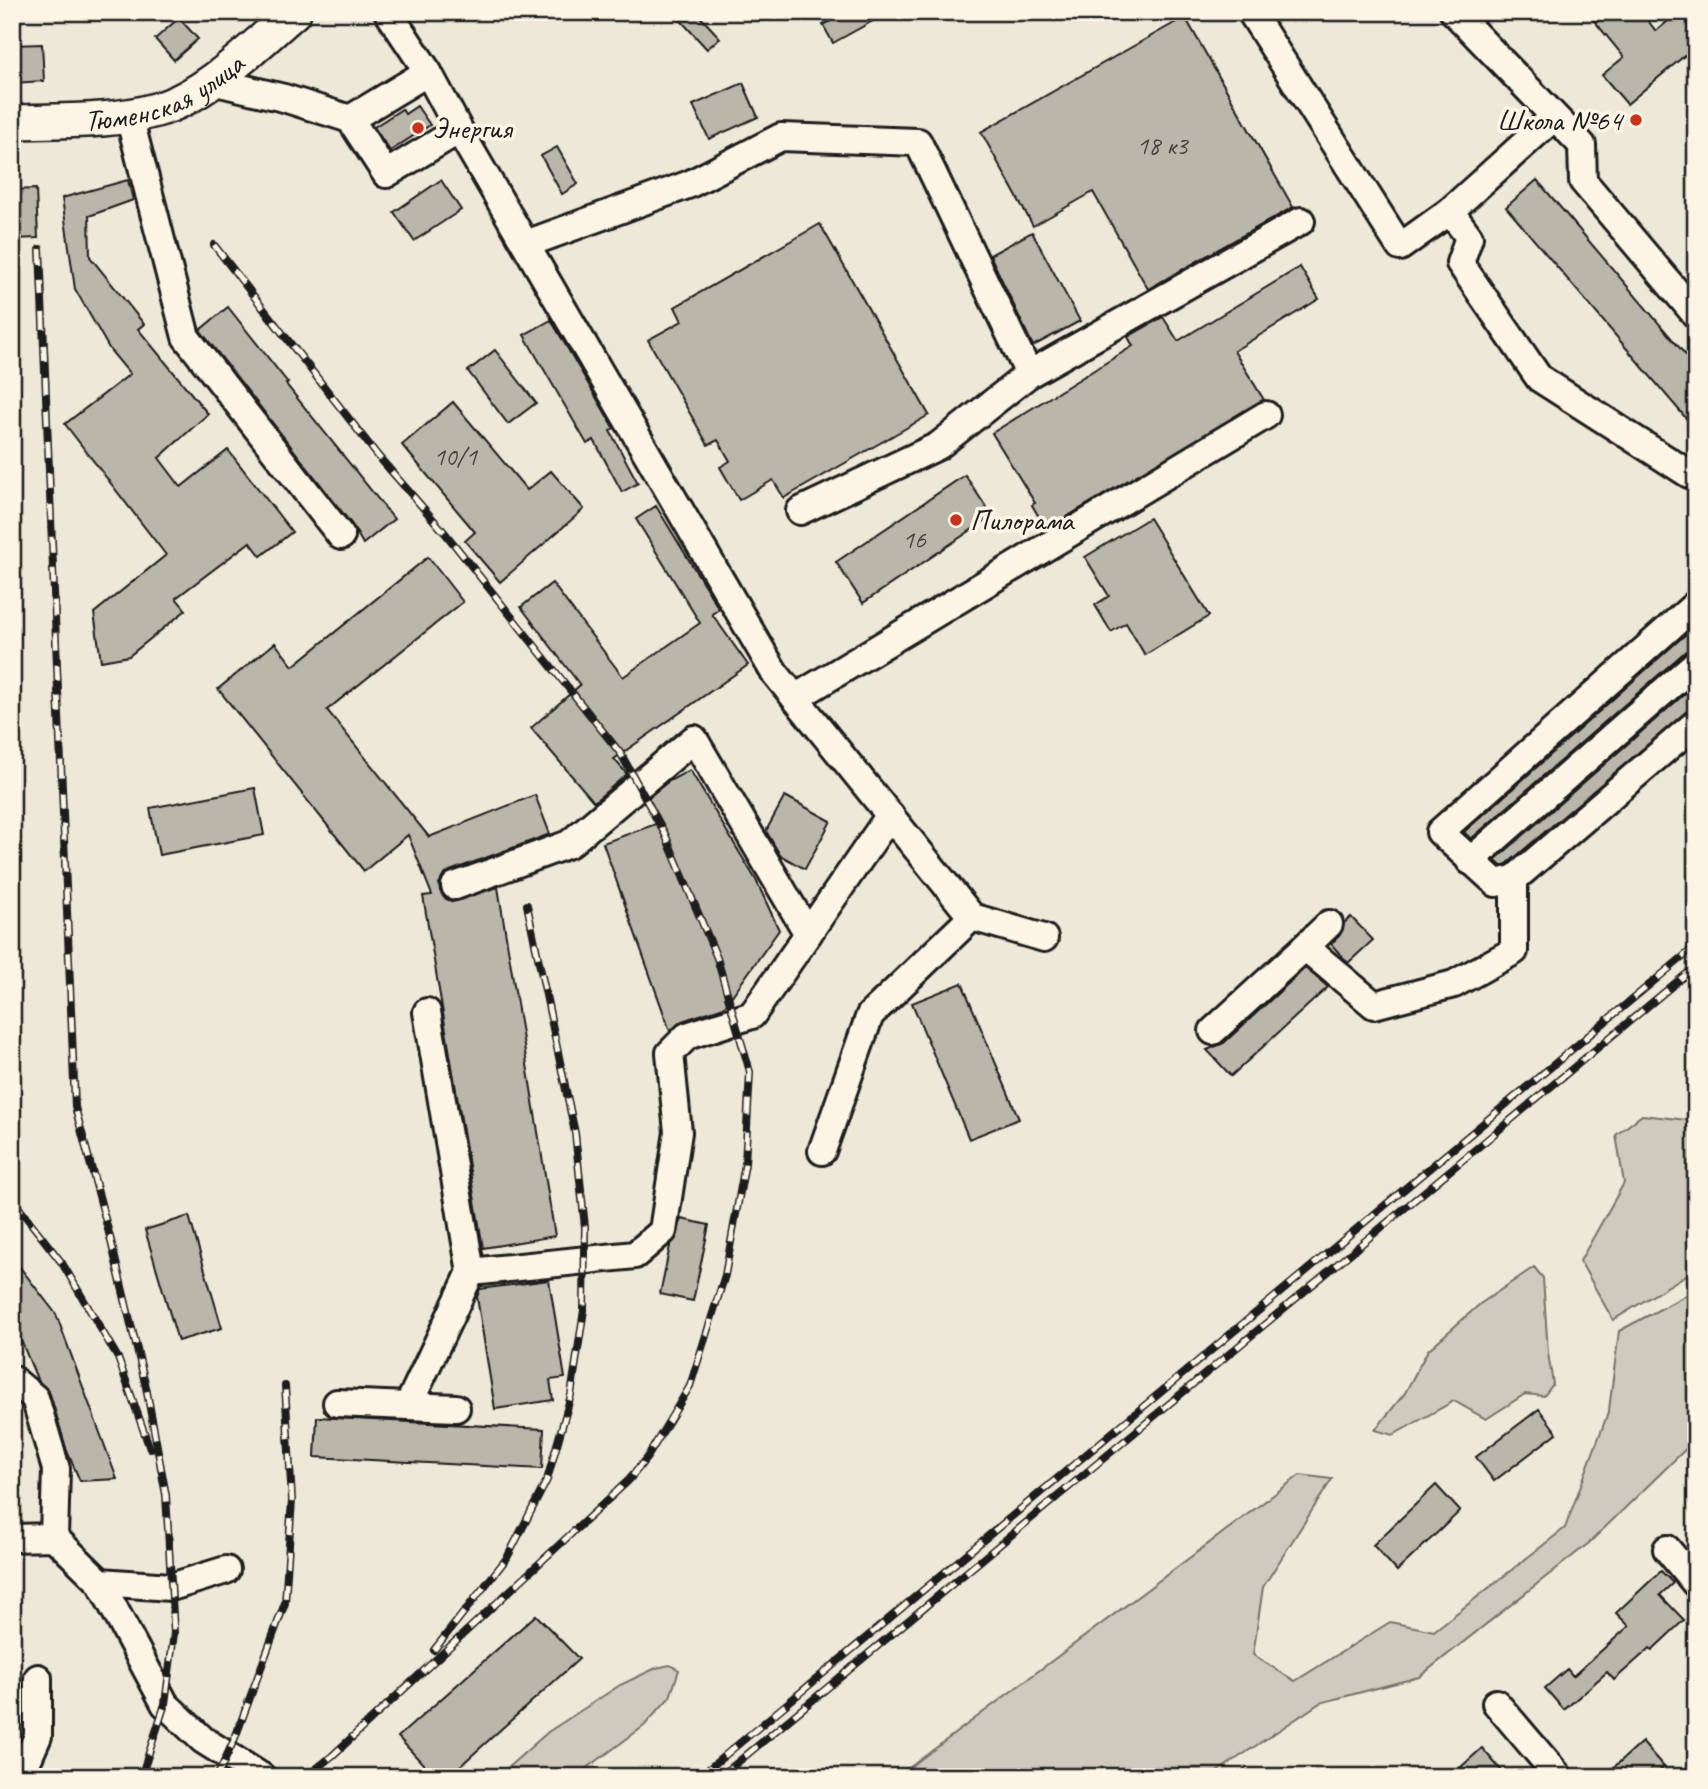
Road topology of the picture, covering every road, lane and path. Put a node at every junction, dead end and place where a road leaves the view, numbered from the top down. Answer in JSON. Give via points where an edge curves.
{"nodes":[{"id":1,"x":294,"y":12,"type":"edge"},
{"id":2,"x":388,"y":12,"type":"edge"},
{"id":3,"x":1251,"y":12,"type":"edge"},
{"id":4,"x":1454,"y":12,"type":"edge"},
{"id":5,"x":428,"y":72,"type":"junction"},
{"id":6,"x":212,"y":81,"type":"junction"},
{"id":7,"x":129,"y":116,"type":"junction"},
{"id":8,"x":1554,"y":117,"type":"junction"},
{"id":9,"x":349,"y":119,"type":"junction"},
{"id":10,"x":12,"y":122,"type":"edge"},
{"id":11,"x":459,"y":130,"type":"junction"},
{"id":12,"x":1450,"y":211,"type":"junction"},
{"id":13,"x":1301,"y":221,"type":"dead end"},
{"id":14,"x":526,"y":244,"type":"junction"},
{"id":15,"x":1696,"y":315,"type":"edge"},
{"id":16,"x":1029,"y":374,"type":"junction"},
{"id":17,"x":1266,"y":415,"type":"dead end"},
{"id":18,"x":1696,"y":469,"type":"edge"},
{"id":19,"x":800,"y":511,"type":"dead end"},
{"id":20,"x":341,"y":536,"type":"dead end"},
{"id":21,"x":1696,"y":604,"type":"edge"},
{"id":22,"x":1696,"y":663,"type":"edge"},
{"id":23,"x":795,"y":698,"type":"junction"},
{"id":24,"x":1696,"y":723,"type":"edge"},
{"id":25,"x":890,"y":815,"type":"junction"},
{"id":26,"x":1470,"y":861,"type":"junction"},
{"id":27,"x":1514,"y":879,"type":"junction"},
{"id":28,"x":455,"y":886,"type":"dead end"},
{"id":29,"x":972,"y":917,"type":"junction"},
{"id":30,"x":1329,"y":924,"type":"dead end"},
{"id":31,"x":808,"y":934,"type":"junction"},
{"id":32,"x":1044,"y":938,"type":"dead end"},
{"id":33,"x":1305,"y":947,"type":"junction"},
{"id":34,"x":427,"y":1012,"type":"dead end"},
{"id":35,"x":1213,"y":1031,"type":"dead end"},
{"id":36,"x":821,"y":1151,"type":"dead end"},
{"id":37,"x":471,"y":1272,"type":"junction"},
{"id":38,"x":12,"y":1379,"type":"edge"},
{"id":39,"x":337,"y":1403,"type":"dead end"},
{"id":40,"x":408,"y":1406,"type":"junction"},
{"id":41,"x":456,"y":1408,"type":"dead end"},
{"id":42,"x":54,"y":1537,"type":"junction"},
{"id":43,"x":12,"y":1538,"type":"edge"},
{"id":44,"x":1667,"y":1549,"type":"dead end"},
{"id":45,"x":226,"y":1570,"type":"dead end"},
{"id":46,"x":100,"y":1582,"type":"junction"},
{"id":47,"x":1696,"y":1584,"type":"edge"},
{"id":48,"x":38,"y":1678,"type":"dead end"},
{"id":49,"x":1496,"y":1703,"type":"dead end"},
{"id":50,"x":20,"y":1777,"type":"edge"},
{"id":51,"x":262,"y":1777,"type":"edge"},
{"id":52,"x":1559,"y":1777,"type":"edge"}],
"edges":[{"from":1,"to":6,"type":"main road","name":"Тюменская улица"},
{"from":2,"to":5,"type":"street"},
{"from":3,"to":12,"type":"street","via":[[1400,247]]},
{"from":4,"to":8,"type":"street"},
{"from":5,"to":9,"type":"street"},
{"from":5,"to":11,"type":"street"},
{"from":6,"to":7,"type":"main road","name":"Тюменская улица","via":[[174,103]]},
{"from":6,"to":9,"type":"street"},
{"from":7,"to":10,"type":"main road","name":"Тюменская улица"},
{"from":7,"to":20,"type":"street","via":[[186,337]]},
{"from":8,"to":12,"type":"street"},
{"from":8,"to":15,"type":"street","via":[[1581,145],[1583,181]]},
{"from":9,"to":11,"type":"street","via":[[386,174]]},
{"from":11,"to":14,"type":"street"},
{"from":12,"to":18,"type":"street","via":[[1469,237],[1460,263],[1539,378],[1689,474]]},
{"from":13,"to":16,"type":"street"},
{"from":14,"to":16,"type":"street","via":[[690,184],[782,137],[918,142]]},
{"from":14,"to":23,"type":"street","via":[[774,672]]},
{"from":16,"to":19,"type":"street","via":[[938,446]]},
{"from":17,"to":23,"type":"street"},
{"from":21,"to":26,"type":"street","via":[[1440,832]]},
{"from":22,"to":26,"type":"street"},
{"from":23,"to":25,"type":"street"},
{"from":24,"to":27,"type":"street"},
{"from":25,"to":29,"type":"street"},
{"from":25,"to":31,"type":"street"},
{"from":26,"to":27,"type":"street","via":[[1496,883]]},
{"from":27,"to":33,"type":"street","via":[[1514,951],[1454,984],[1374,1005]]},
{"from":28,"to":31,"type":"street","via":[[569,844],[694,739]]},
{"from":29,"to":32,"type":"street"},
{"from":29,"to":36,"type":"street","via":[[870,1015]]},
{"from":30,"to":33,"type":"street"},
{"from":31,"to":37,"type":"street","via":[[752,1015],[687,1037],[670,1052],[678,1132],[663,1231],[635,1255]]},
{"from":33,"to":35,"type":"street"},
{"from":34,"to":37,"type":"street"},
{"from":37,"to":40,"type":"street"},
{"from":38,"to":42,"type":"street","via":[[35,1398],[56,1469]]},
{"from":39,"to":40,"type":"street"},
{"from":40,"to":41,"type":"street"},
{"from":42,"to":43,"type":"street"},
{"from":42,"to":46,"type":"street"},
{"from":44,"to":47,"type":"street"},
{"from":45,"to":46,"type":"street","via":[[171,1587]]},
{"from":46,"to":51,"type":"street","via":[[164,1704],[203,1740]]},
{"from":48,"to":50,"type":"street","via":[[38,1735]]},
{"from":49,"to":52,"type":"street"}]}
